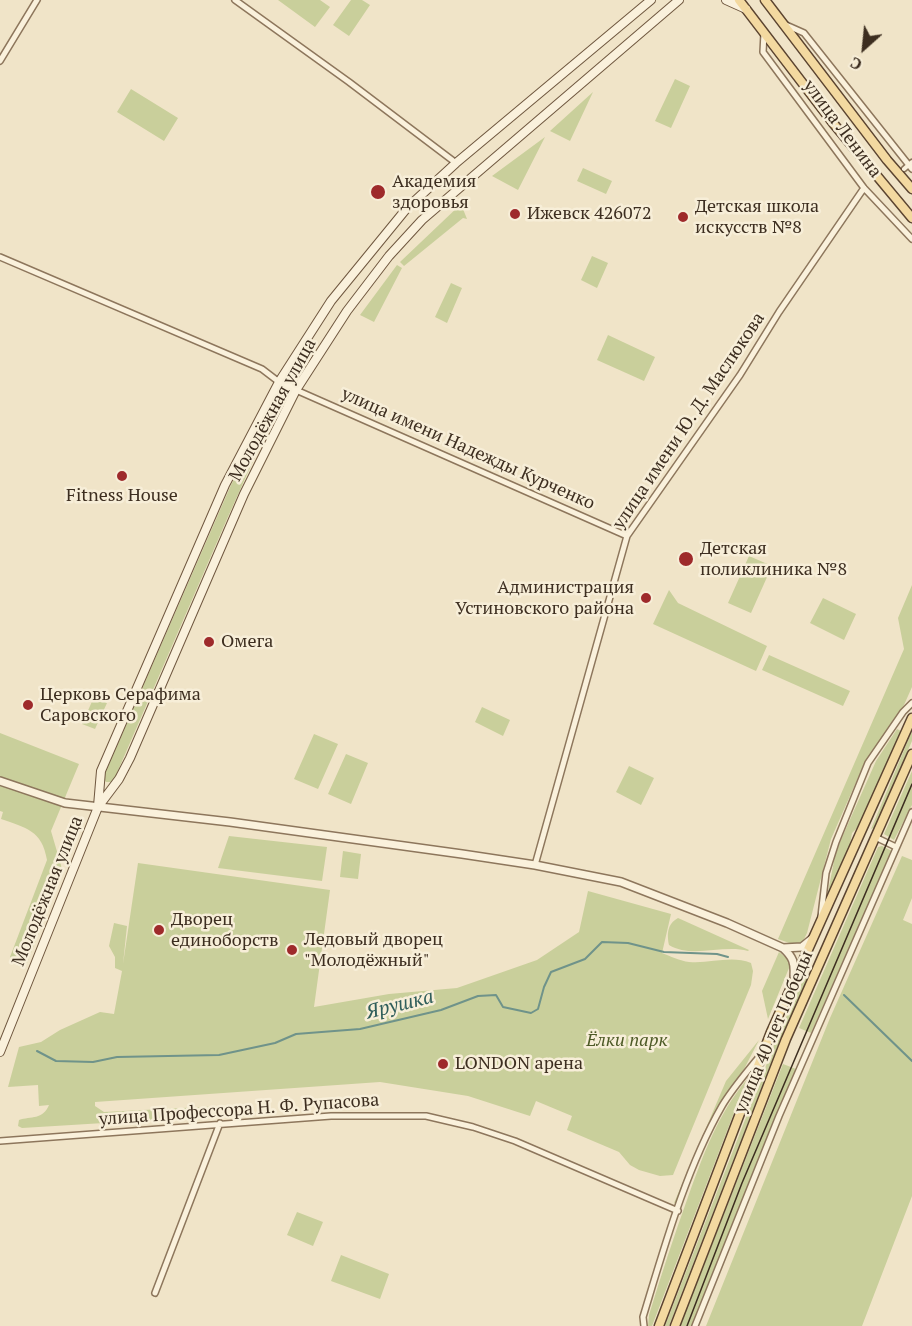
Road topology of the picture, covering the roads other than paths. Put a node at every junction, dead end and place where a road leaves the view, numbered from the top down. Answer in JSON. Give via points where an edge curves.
{"nodes":[{"id":1,"x":37,"y":0,"type":"edge"},
{"id":2,"x":235,"y":0,"type":"edge"},
{"id":3,"x":651,"y":0,"type":"edge"},
{"id":4,"x":679,"y":0,"type":"edge"},
{"id":5,"x":726,"y":0,"type":"edge"},
{"id":6,"x":739,"y":0,"type":"edge"},
{"id":7,"x":767,"y":2,"type":"edge"},
{"id":8,"x":746,"y":9,"type":"junction"},
{"id":9,"x":782,"y":23,"type":"junction"},
{"id":10,"x":764,"y":31,"type":"junction"},
{"id":11,"x":0,"y":61,"type":"edge"},
{"id":12,"x":456,"y":163,"type":"junction"},
{"id":13,"x":909,"y":166,"type":"edge"},
{"id":14,"x":864,"y":188,"type":"junction"},
{"id":15,"x":912,"y":189,"type":"edge"},
{"id":16,"x":912,"y":218,"type":"edge"},
{"id":17,"x":912,"y":239,"type":"edge"},
{"id":18,"x":0,"y":256,"type":"edge"},
{"id":19,"x":279,"y":382,"type":"junction"},
{"id":20,"x":297,"y":390,"type":"junction"},
{"id":21,"x":627,"y":536,"type":"junction"},
{"id":22,"x":912,"y":703,"type":"edge"},
{"id":23,"x":912,"y":718,"type":"edge"},
{"id":24,"x":912,"y":754,"type":"edge"},
{"id":25,"x":0,"y":781,"type":"edge"},
{"id":26,"x":98,"y":807,"type":"junction"},
{"id":27,"x":912,"y":812,"type":"edge"},
{"id":28,"x":861,"y":831,"type":"junction"},
{"id":29,"x":875,"y":837,"type":"junction"},
{"id":30,"x":896,"y":847,"type":"junction"},
{"id":31,"x":535,"y":865,"type":"junction"},
{"id":32,"x":820,"y":924,"type":"junction"},
{"id":33,"x":813,"y":938,"type":"junction"},
{"id":34,"x":783,"y":948,"type":"junction"},
{"id":35,"x":801,"y":964,"type":"junction"},
{"id":36,"x":816,"y":971,"type":"junction"},
{"id":37,"x":794,"y":980,"type":"junction"},
{"id":38,"x":0,"y":1052,"type":"edge"},
{"id":39,"x":763,"y":1052,"type":"junction"},
{"id":40,"x":220,"y":1123,"type":"junction"},
{"id":41,"x":0,"y":1141,"type":"edge"},
{"id":42,"x":678,"y":1211,"type":"junction"},
{"id":43,"x":155,"y":1293,"type":"dead end"},
{"id":44,"x":644,"y":1326,"type":"edge"},
{"id":45,"x":659,"y":1326,"type":"edge"},
{"id":46,"x":675,"y":1326,"type":"edge"},
{"id":47,"x":695,"y":1326,"type":"edge"}],
"edges":[{"from":1,"to":11,"type":"street"},
{"from":2,"to":12,"type":"street"},
{"from":3,"to":12,"type":"main road","name":"Молодёжная улица"},
{"from":4,"to":20,"type":"main road","name":"Молодёжная улица","via":[[422,220],[347,311]]},
{"from":5,"to":8,"type":"main road"},
{"from":6,"to":8,"type":"main road","name":"улица Ленина"},
{"from":7,"to":9,"type":"main road","name":"улица Ленина"},
{"from":8,"to":10,"type":"main road","name":"улица Ленина"},
{"from":9,"to":13,"type":"street","name":"улица Ленина","via":[[804,33]]},
{"from":9,"to":15,"type":"main road","name":"улица Ленина"},
{"from":10,"to":14,"type":"street","name":"улица Ленина","via":[[763,52]]},
{"from":10,"to":16,"type":"main road","name":"улица Ленина"},
{"from":12,"to":19,"type":"main road","name":"Молодёжная улица","via":[[407,208],[359,266],[331,301]]},
{"from":14,"to":17,"type":"street","name":"улица Ленина"},
{"from":14,"to":21,"type":"street","name":"улица имени Ю. Д. Маслюкова"},
{"from":18,"to":19,"type":"street","via":[[262,369]]},
{"from":19,"to":20,"type":"main road"},
{"from":19,"to":26,"type":"main road","name":"Молодёжная улица","via":[[225,485],[100,771]]},
{"from":20,"to":21,"type":"street","name":"улица имени Надежды Курченко"},
{"from":20,"to":26,"type":"main road","name":"Молодёжная улица","via":[[244,494],[130,758]]},
{"from":21,"to":31,"type":"street","name":"улица имени Ю. Д. Маслюкова"},
{"from":22,"to":32,"type":"street","name":"улица 40 лет Победы","via":[[868,763],[826,873]]},
{"from":23,"to":28,"type":"main road","name":"улица 40 лет Победы"},
{"from":24,"to":29,"type":"main road","name":"улица 40 лет Победы"},
{"from":25,"to":26,"type":"street","via":[[65,803]]},
{"from":26,"to":31,"type":"street"},
{"from":26,"to":38,"type":"main road","name":"Молодёжная улица"},
{"from":27,"to":30,"type":"street"},
{"from":28,"to":29,"type":"main road"},
{"from":28,"to":32,"type":"main road","name":"улица 40 лет Победы"},
{"from":29,"to":30,"type":"street"},
{"from":29,"to":36,"type":"main road","name":"улица 40 лет Победы"},
{"from":30,"to":47,"type":"street","via":[[779,1116]]},
{"from":31,"to":34,"type":"street","via":[[621,882]]},
{"from":32,"to":33,"type":"main road","name":"улица 40 лет Победы"},
{"from":33,"to":34,"type":"street","via":[[802,947]]},
{"from":33,"to":35,"type":"main road","name":"улица 40 лет Победы"},
{"from":34,"to":37,"type":"street","via":[[795,965]]},
{"from":35,"to":36,"type":"main road"},
{"from":35,"to":37,"type":"main road","name":"улица 40 лет Победы"},
{"from":36,"to":46,"type":"main road","name":"улица 40 лет Победы"},
{"from":37,"to":39,"type":"main road","name":"улица 40 лет Победы"},
{"from":39,"to":42,"type":"street","name":"улица 40 лет Победы","via":[[723,1104]]},
{"from":39,"to":45,"type":"main road","name":"улица 40 лет Победы"},
{"from":40,"to":41,"type":"street","name":"улица Профессора Н. Ф. Рупасова"},
{"from":40,"to":42,"type":"street","name":"улица Профессора Н. Ф. Рупасова","via":[[331,1116],[426,1116],[516,1141]]},
{"from":40,"to":43,"type":"street"},
{"from":42,"to":44,"type":"street","name":"улица 40 лет Победы","via":[[643,1317]]}]}
